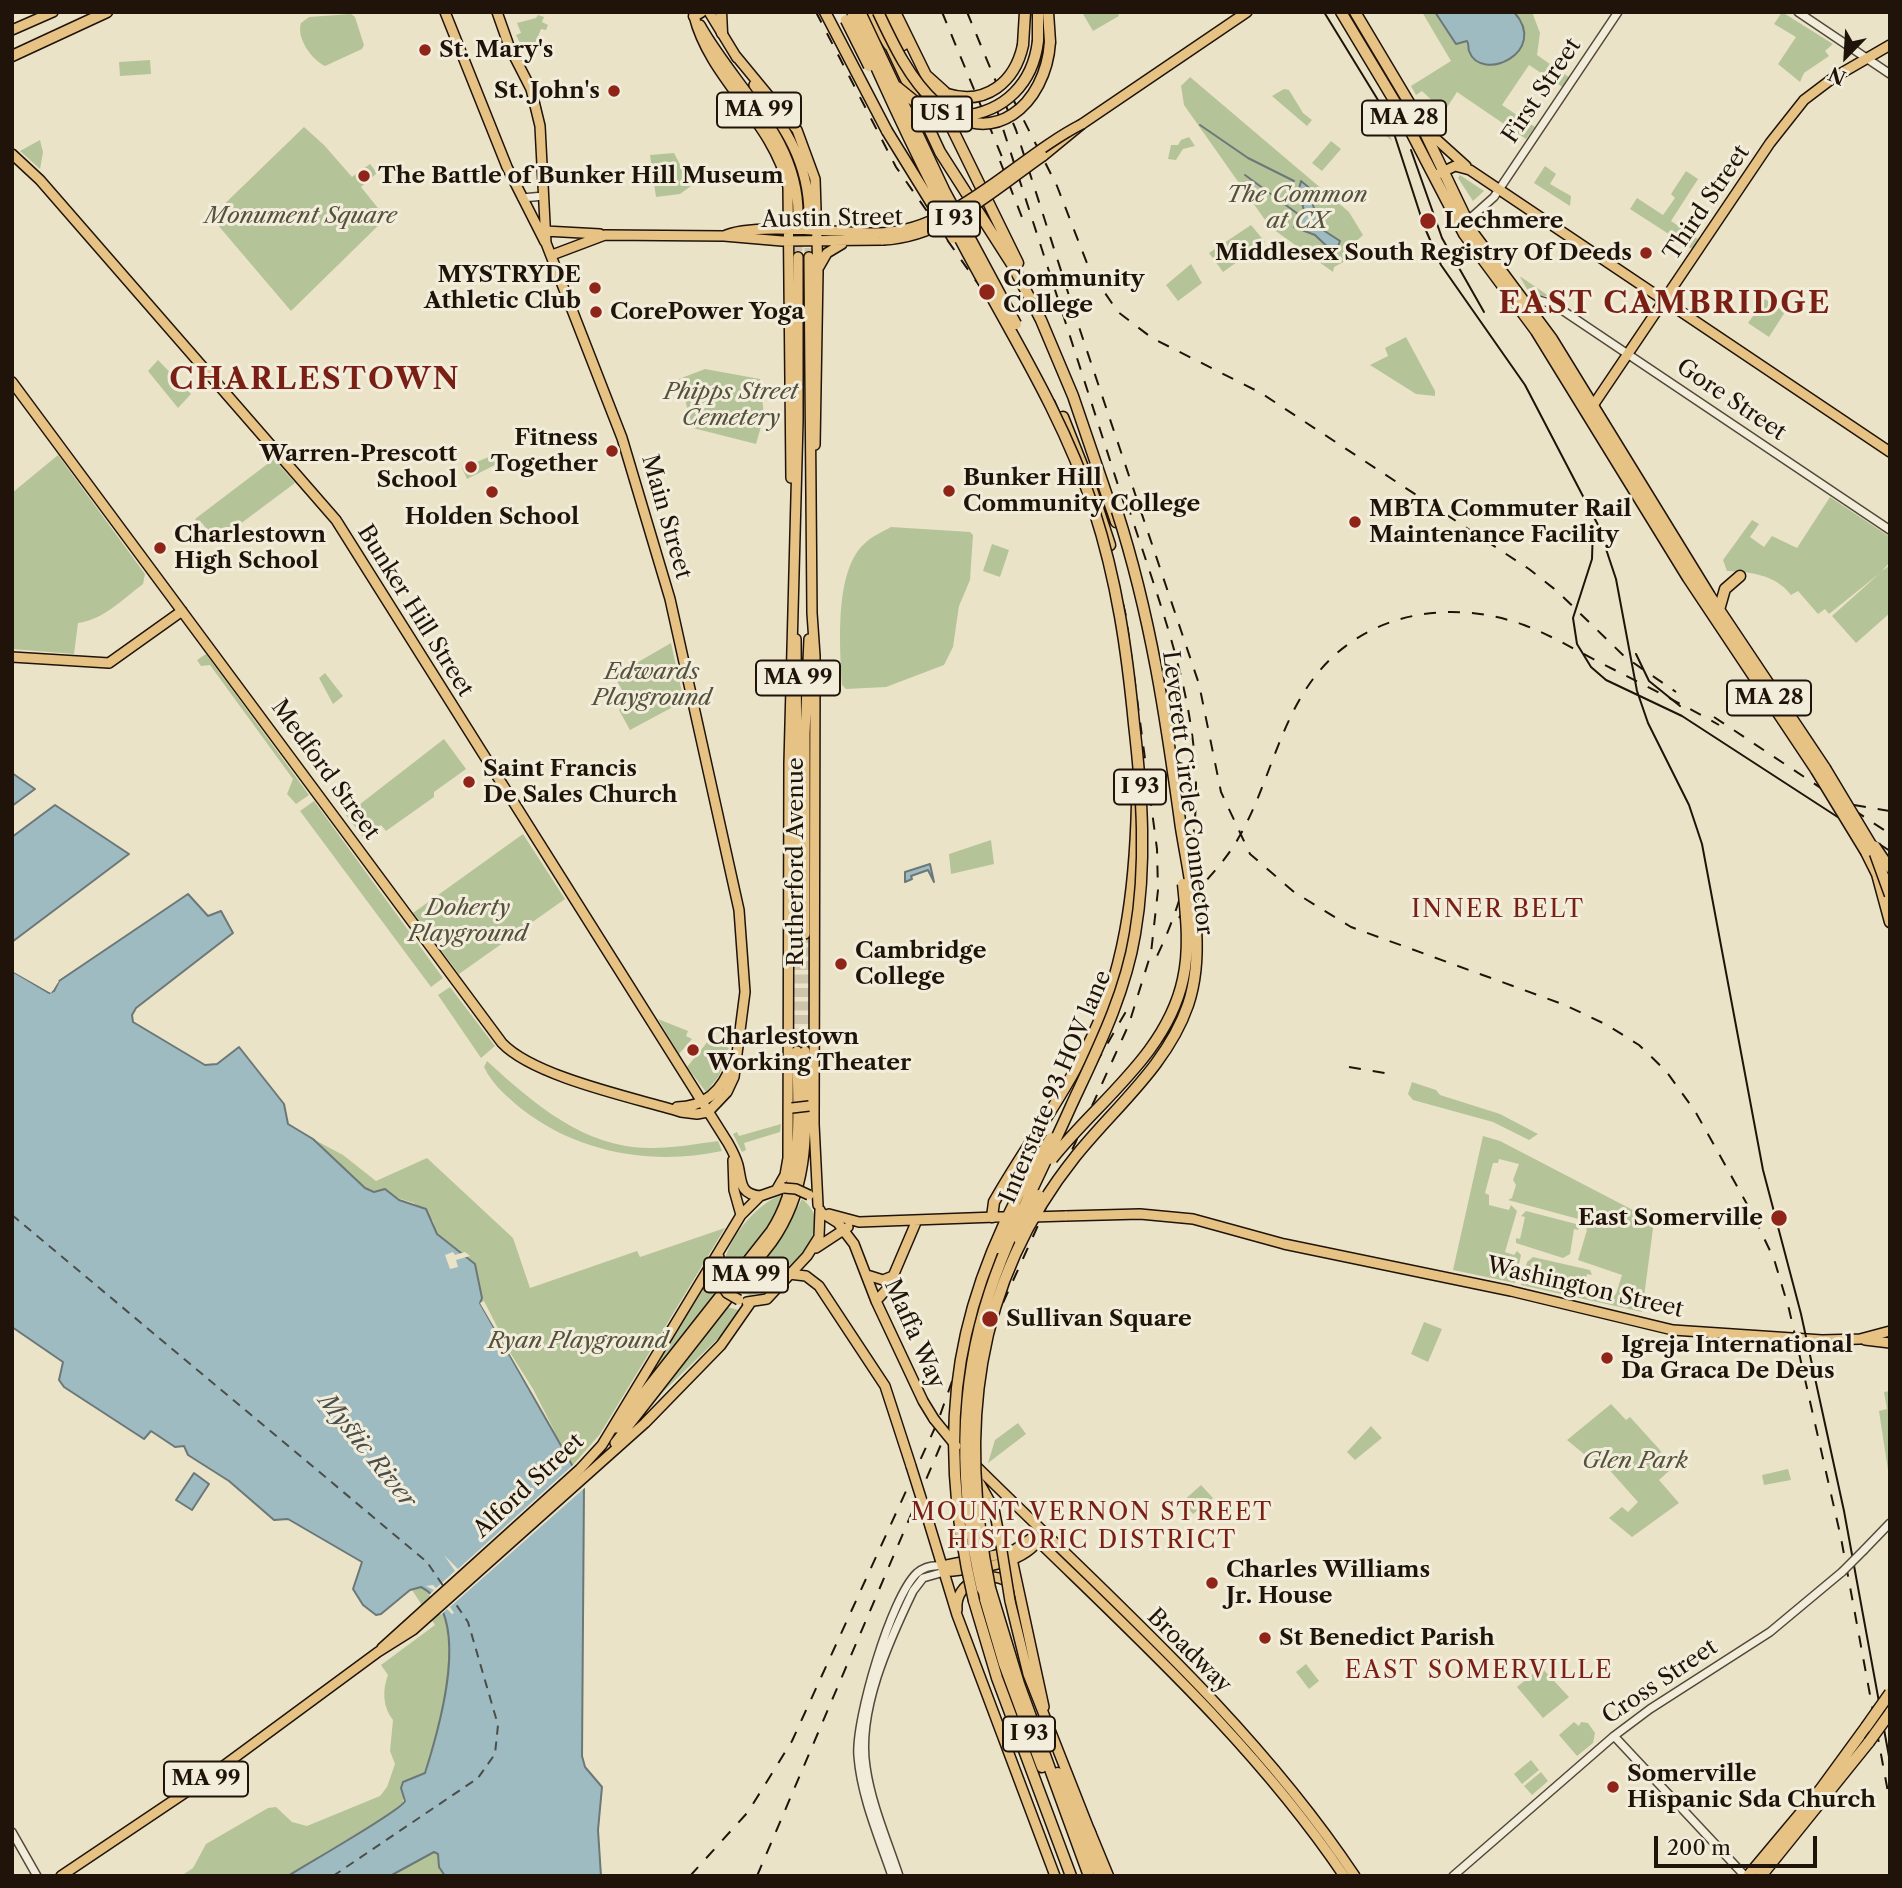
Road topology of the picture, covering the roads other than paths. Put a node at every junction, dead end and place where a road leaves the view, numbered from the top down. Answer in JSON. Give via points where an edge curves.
{"nodes":[{"id":1,"x":53,"y":12,"type":"edge"},
{"id":2,"x":107,"y":12,"type":"edge"},
{"id":3,"x":445,"y":12,"type":"edge"},
{"id":4,"x":496,"y":12,"type":"edge"},
{"id":5,"x":709,"y":12,"type":"edge"},
{"id":6,"x":721,"y":12,"type":"edge"},
{"id":7,"x":825,"y":12,"type":"edge"},
{"id":8,"x":860,"y":12,"type":"edge"},
{"id":9,"x":868,"y":12,"type":"edge"},
{"id":10,"x":877,"y":12,"type":"edge"},
{"id":11,"x":887,"y":12,"type":"edge"},
{"id":12,"x":895,"y":12,"type":"edge"},
{"id":13,"x":1025,"y":12,"type":"edge"},
{"id":14,"x":1038,"y":12,"type":"edge"},
{"id":15,"x":1048,"y":12,"type":"edge"},
{"id":16,"x":1247,"y":12,"type":"edge"},
{"id":17,"x":1341,"y":12,"type":"edge"},
{"id":18,"x":1355,"y":12,"type":"edge"},
{"id":19,"x":1618,"y":12,"type":"edge"},
{"id":20,"x":1798,"y":12,"type":"edge"},
{"id":21,"x":696,"y":14,"type":"edge"},
{"id":22,"x":847,"y":15,"type":"edge"},
{"id":23,"x":83,"y":23,"type":"junction"},
{"id":24,"x":12,"y":30,"type":"edge"},
{"id":25,"x":722,"y":33,"type":"junction"},
{"id":26,"x":1890,"y":45,"type":"edge"},
{"id":27,"x":1865,"y":57,"type":"junction"},
{"id":28,"x":1890,"y":74,"type":"edge"},
{"id":29,"x":947,"y":94,"type":"junction"},
{"id":30,"x":1421,"y":125,"type":"junction"},
{"id":31,"x":12,"y":154,"type":"edge"},
{"id":32,"x":1470,"y":170,"type":"junction"},
{"id":33,"x":1438,"y":174,"type":"junction"},
{"id":34,"x":1499,"y":190,"type":"junction"},
{"id":35,"x":544,"y":196,"type":"junction"},
{"id":36,"x":522,"y":198,"type":"junction"},
{"id":37,"x":790,"y":206,"type":"junction"},
{"id":38,"x":813,"y":213,"type":"junction"},
{"id":39,"x":798,"y":215,"type":"tunnel mouth"},
{"id":40,"x":1464,"y":224,"type":"junction"},
{"id":41,"x":789,"y":230,"type":"junction"},
{"id":42,"x":545,"y":231,"type":"junction"},
{"id":43,"x":841,"y":233,"type":"junction"},
{"id":44,"x":605,"y":235,"type":"junction"},
{"id":45,"x":724,"y":236,"type":"junction"},
{"id":46,"x":817,"y":236,"type":"junction"},
{"id":47,"x":881,"y":237,"type":"junction"},
{"id":48,"x":789,"y":241,"type":"junction"},
{"id":49,"x":854,"y":241,"type":"junction"},
{"id":50,"x":546,"y":243,"type":"junction"},
{"id":51,"x":552,"y":255,"type":"junction"},
{"id":52,"x":798,"y":257,"type":"tunnel mouth"},
{"id":53,"x":790,"y":263,"type":"junction"},
{"id":54,"x":815,"y":264,"type":"junction"},
{"id":55,"x":1033,"y":298,"type":"junction"},
{"id":56,"x":1665,"y":301,"type":"junction"},
{"id":57,"x":1530,"y":309,"type":"junction"},
{"id":58,"x":1629,"y":355,"type":"junction"},
{"id":59,"x":12,"y":382,"type":"edge"},
{"id":60,"x":1590,"y":411,"type":"junction"},
{"id":61,"x":1063,"y":417,"type":"junction"},
{"id":62,"x":1890,"y":452,"type":"edge"},
{"id":63,"x":1117,"y":517,"type":"junction"},
{"id":64,"x":811,"y":518,"type":"junction"},
{"id":65,"x":795,"y":523,"type":"junction"},
{"id":66,"x":1890,"y":530,"type":"edge"},
{"id":67,"x":1740,"y":576,"type":"dead end"},
{"id":68,"x":1698,"y":586,"type":"junction"},
{"id":69,"x":1719,"y":610,"type":"junction"},
{"id":70,"x":183,"y":611,"type":"junction"},
{"id":71,"x":793,"y":613,"type":"junction"},
{"id":72,"x":812,"y":613,"type":"junction"},
{"id":73,"x":12,"y":657,"type":"edge"},
{"id":74,"x":1139,"y":719,"type":"junction"},
{"id":75,"x":1821,"y":769,"type":"junction"},
{"id":76,"x":1140,"y":778,"type":"junction"},
{"id":77,"x":1861,"y":828,"type":"junction"},
{"id":78,"x":1890,"y":868,"type":"edge"},
{"id":79,"x":1890,"y":895,"type":"edge"},
{"id":80,"x":1890,"y":922,"type":"edge"},
{"id":81,"x":738,"y":1049,"type":"junction"},
{"id":82,"x":701,"y":1103,"type":"junction"},
{"id":83,"x":812,"y":1103,"type":"junction"},
{"id":84,"x":661,"y":1105,"type":"junction"},
{"id":85,"x":790,"y":1107,"type":"junction"},
{"id":86,"x":708,"y":1112,"type":"junction"},
{"id":87,"x":732,"y":1151,"type":"junction"},
{"id":88,"x":780,"y":1188,"type":"junction"},
{"id":89,"x":760,"y":1196,"type":"junction"},
{"id":90,"x":820,"y":1209,"type":"junction"},
{"id":91,"x":741,"y":1215,"type":"junction"},
{"id":92,"x":995,"y":1217,"type":"junction"},
{"id":93,"x":917,"y":1220,"type":"junction"},
{"id":94,"x":859,"y":1222,"type":"junction"},
{"id":95,"x":844,"y":1229,"type":"junction"},
{"id":96,"x":720,"y":1251,"type":"junction"},
{"id":97,"x":807,"y":1256,"type":"junction"},
{"id":98,"x":789,"y":1274,"type":"junction"},
{"id":99,"x":867,"y":1275,"type":"junction"},
{"id":100,"x":893,"y":1276,"type":"junction"},
{"id":101,"x":1005,"y":1276,"type":"junction"},
{"id":102,"x":876,"y":1301,"type":"junction"},
{"id":103,"x":751,"y":1302,"type":"junction"},
{"id":104,"x":1890,"y":1331,"type":"edge"},
{"id":105,"x":1860,"y":1339,"type":"junction"},
{"id":106,"x":965,"y":1341,"type":"junction"},
{"id":107,"x":1890,"y":1343,"type":"edge"},
{"id":108,"x":602,"y":1445,"type":"junction"},
{"id":109,"x":957,"y":1447,"type":"junction"},
{"id":110,"x":599,"y":1464,"type":"junction"},
{"id":111,"x":979,"y":1469,"type":"joint"},
{"id":112,"x":583,"y":1473,"type":"junction"},
{"id":113,"x":1890,"y":1523,"type":"edge"},
{"id":114,"x":1886,"y":1533,"type":"edge"},
{"id":115,"x":1040,"y":1535,"type":"junction"},
{"id":116,"x":1006,"y":1552,"type":"junction"},
{"id":117,"x":943,"y":1569,"type":"junction"},
{"id":118,"x":986,"y":1589,"type":"junction"},
{"id":119,"x":1021,"y":1597,"type":"junction"},
{"id":120,"x":957,"y":1615,"type":"junction"},
{"id":121,"x":1013,"y":1665,"type":"junction"},
{"id":122,"x":1890,"y":1693,"type":"edge"},
{"id":123,"x":1890,"y":1713,"type":"edge"},
{"id":124,"x":1049,"y":1732,"type":"junction"},
{"id":125,"x":1615,"y":1735,"type":"junction"},
{"id":126,"x":1089,"y":1830,"type":"joint"},
{"id":127,"x":12,"y":1832,"type":"edge"},
{"id":128,"x":37,"y":1876,"type":"edge"},
{"id":129,"x":61,"y":1876,"type":"edge"},
{"id":130,"x":892,"y":1876,"type":"edge"},
{"id":131,"x":899,"y":1876,"type":"edge"},
{"id":132,"x":1055,"y":1876,"type":"edge"},
{"id":133,"x":1071,"y":1876,"type":"edge"},
{"id":134,"x":1082,"y":1876,"type":"edge"},
{"id":135,"x":1089,"y":1876,"type":"edge"},
{"id":136,"x":1100,"y":1876,"type":"edge"},
{"id":137,"x":1110,"y":1876,"type":"edge"},
{"id":138,"x":1344,"y":1876,"type":"edge"},
{"id":139,"x":1355,"y":1876,"type":"edge"},
{"id":140,"x":1453,"y":1876,"type":"edge"},
{"id":141,"x":1746,"y":1876,"type":"edge"},
{"id":142,"x":1761,"y":1876,"type":"edge"}],
"edges":[{"from":1,"to":24,"type":"main road"},
{"from":2,"to":23,"type":"highway"},
{"from":3,"to":36,"type":"main road"},
{"from":4,"to":35,"type":"main road","name":"Main Street","via":[[533,94],[540,126]]},
{"from":5,"to":25,"type":"main road","number":"MA 99"},
{"from":6,"to":25,"type":"highway"},
{"from":7,"to":61,"type":"highway","bridge":true,"via":[[905,161]]},
{"from":8,"to":74,"type":"highway","number":"I 93","bridge":true,"via":[[944,190],[1047,379],[1083,461],[1127,609]]},
{"from":9,"to":29,"type":"highway","number":"US 1","bridge":true,"via":[[906,66]]},
{"from":10,"to":15,"type":"highway","bridge":true,"via":[[905,63],[934,102],[962,119],[988,123],[1014,115],[1038,89],[1050,51]]},
{"from":10,"to":55,"type":"highway","bridge":true,"via":[[940,152]]},
{"from":11,"to":29,"type":"highway","via":[[910,56]]},
{"from":12,"to":55,"type":"highway"},
{"from":13,"to":29,"type":"highway","number":"US 1","bridge":true,"via":[[1022,50],[1007,81],[982,96]]},
{"from":14,"to":22,"type":"highway","number":"US 1","bridge":true,"via":[[1037,50],[1025,82],[1000,105],[962,116],[936,112],[909,97],[880,68]]},
{"from":16,"to":47,"type":"main road","name":"Austin Street","bridge":true,"via":[[1040,154],[933,221]]},
{"from":17,"to":33,"type":"highway","number":"MA 28"},
{"from":18,"to":30,"type":"highway","number":"MA 28"},
{"from":19,"to":34,"type":"street","name":"First Street"},
{"from":20,"to":27,"type":"street"},
{"from":21,"to":37,"type":"main road","via":[[700,38],[774,150]]},
{"from":21,"to":39,"type":"main road","number":"MA 99","via":[[782,144],[796,182]]},
{"from":22,"to":61,"type":"highway","number":"I 93","bridge":true,"via":[[887,100]]},
{"from":22,"to":76,"type":"highway","name":"Interstate 93 HOV lane","number":"I 93","bridge":true,"via":[[956,232],[1041,382],[1081,473],[1121,610]]},
{"from":23,"to":23,"type":"highway","via":[[12,55],[58,34]]},
{"from":25,"to":38,"type":"main road","number":"MA 99","via":[[796,147]]},
{"from":26,"to":27,"type":"main road","name":"Third Street"},
{"from":27,"to":28,"type":"street"},
{"from":27,"to":56,"type":"main road","name":"Third Street","via":[[1804,100],[1770,143]]},
{"from":30,"to":32,"type":"main road"},
{"from":30,"to":33,"type":"highway","number":"MA 28"},
{"from":31,"to":82,"type":"main road","name":"Bunker Hill Street","via":[[40,180],[336,520]]},
{"from":32,"to":33,"type":"main road","via":[[1457,166]]},
{"from":32,"to":34,"type":"main road"},
{"from":33,"to":40,"type":"highway","number":"MA 28"},
{"from":34,"to":40,"type":"street","name":"First Street"},
{"from":34,"to":56,"type":"main road"},
{"from":35,"to":36,"type":"street"},
{"from":35,"to":42,"type":"main road","name":"Main Street"},
{"from":36,"to":50,"type":"main road"},
{"from":37,"to":38,"type":"main road","via":[[801,220]]},
{"from":37,"to":41,"type":"main road"},
{"from":38,"to":43,"type":"main road"},
{"from":38,"to":46,"type":"main road"},
{"from":40,"to":57,"type":"highway","number":"MA 28"},
{"from":40,"to":60,"type":"highway","number":"MA 28"},
{"from":41,"to":45,"type":"main road","name":"Austin Street","via":[[739,231]]},
{"from":41,"to":46,"type":"main road","name":"Austin Street"},
{"from":41,"to":48,"type":"main road"},
{"from":42,"to":44,"type":"main road"},
{"from":42,"to":50,"type":"main road","name":"Main Street"},
{"from":43,"to":46,"type":"main road","name":"Austin Street"},
{"from":43,"to":47,"type":"main road","name":"Austin Street"},
{"from":44,"to":45,"type":"main road","name":"Austin Street"},
{"from":44,"to":51,"type":"main road","name":"Austin Street"},
{"from":45,"to":48,"type":"main road","name":"Austin Street"},
{"from":46,"to":48,"type":"main road","name":"Austin Street"},
{"from":46,"to":49,"type":"main road","name":"Austin Street"},
{"from":46,"to":54,"type":"main road"},
{"from":47,"to":49,"type":"main road","name":"Austin Street"},
{"from":48,"to":53,"type":"main road"},
{"from":49,"to":54,"type":"main road"},
{"from":50,"to":51,"type":"main road","name":"Main Street"},
{"from":51,"to":81,"type":"main road","name":"Main Street","via":[[622,438],[688,670],[743,930],[745,992]]},
{"from":52,"to":65,"type":"main road","number":"MA 99"},
{"from":53,"to":54,"type":"main road","via":[[802,251],[811,254]]},
{"from":53,"to":65,"type":"main road","via":[[789,414]]},
{"from":54,"to":64,"type":"main road","number":"MA 99"},
{"from":54,"to":64,"type":"main road","via":[[818,400]]},
{"from":55,"to":63,"type":"highway"},
{"from":56,"to":58,"type":"main road","name":"Third Street"},
{"from":56,"to":62,"type":"main road"},
{"from":57,"to":58,"type":"street","name":"Gore Street","via":[[1550,303]]},
{"from":57,"to":60,"type":"highway","number":"MA 28"},
{"from":58,"to":60,"type":"main road","name":"Third Street"},
{"from":58,"to":66,"type":"street","name":"Gore Street"},
{"from":59,"to":70,"type":"main road","name":"Medford Street"},
{"from":60,"to":68,"type":"highway","number":"MA 28"},
{"from":61,"to":74,"type":"highway","number":"I 93","bridge":true,"via":[[1092,489],[1117,574]]},
{"from":63,"to":101,"type":"highway","name":"Leverett Circle Connector","bridge":true,"via":[[1140,587],[1159,674],[1194,913],[1193,985],[1165,1051],[1062,1173]]},
{"from":63,"to":106,"type":"highway","name":"Leverett Circle Connector","bridge":true,"via":[[1159,702],[1186,914],[1183,978],[1159,1036],[1063,1145],[1030,1190],[995,1257]]},
{"from":64,"to":72,"type":"main road","name":"Rutherford Avenue","number":"MA 99"},
{"from":65,"to":71,"type":"main road","name":"Rutherford Avenue","number":"MA 99"},
{"from":67,"to":69,"type":"highway","via":[[1725,589]]},
{"from":68,"to":69,"type":"highway","number":"MA 28"},
{"from":68,"to":75,"type":"highway","number":"MA 28"},
{"from":69,"to":75,"type":"highway","number":"MA 28"},
{"from":70,"to":73,"type":"main road","via":[[109,663]]},
{"from":70,"to":84,"type":"main road","name":"Medford Street","via":[[502,1043],[546,1070]]},
{"from":71,"to":72,"type":"main road","number":"MA 99","via":[[801,934]]},
{"from":71,"to":85,"type":"main road","name":"Rutherford Avenue"},
{"from":72,"to":83,"type":"main road","name":"Rutherford Avenue"},
{"from":74,"to":76,"type":"highway","number":"I 93","bridge":true},
{"from":74,"to":92,"type":"highway","bridge":true,"via":[[1133,877],[1115,977],[1085,1052],[997,1197]]},
{"from":74,"to":101,"type":"highway","number":"I 93","bridge":true,"via":[[1148,858],[1137,955],[1113,1029]]},
{"from":74,"to":106,"type":"highway","number":"I 93","bridge":true,"via":[[1146,858],[1142,916],[1130,974],[1112,1028],[1090,1073],[1000,1229],[979,1283]]},
{"from":75,"to":77,"type":"highway","number":"MA 28","bridge":true},
{"from":75,"to":80,"type":"highway","number":"MA 28","bridge":true,"via":[[1877,874]]},
{"from":76,"to":118,"type":"highway","name":"Interstate 93 HOV lane","number":"I 93","bridge":true,"via":[[1140,897],[1126,972],[1107,1027],[997,1272],[976,1340],[965,1472],[971,1532]]},
{"from":77,"to":78,"type":"main road","bridge":true},
{"from":77,"to":79,"type":"highway","number":"MA 28","bridge":true},
{"from":81,"to":82,"type":"main road","name":"Main Street","via":[[721,1085]]},
{"from":81,"to":86,"type":"main road","name":"Main Street","via":[[731,1084]]},
{"from":82,"to":84,"type":"main road","name":"Medford Street"},
{"from":82,"to":86,"type":"main road"},
{"from":83,"to":85,"type":"main road","bridge":true},
{"from":83,"to":90,"type":"main road","name":"Rutherford Avenue"},
{"from":84,"to":86,"type":"main road","name":"Medford Street","via":[[689,1114]]},
{"from":85,"to":88,"type":"main road","name":"Rutherford Avenue","via":[[787,1167]]},
{"from":86,"to":87,"type":"main road"},
{"from":87,"to":89,"type":"main road","via":[[741,1186]]},
{"from":87,"to":91,"type":"main road"},
{"from":88,"to":89,"type":"main road","name":"Alford Street"},
{"from":88,"to":90,"type":"main road","bridge":true,"via":[[808,1195]]},
{"from":89,"to":91,"type":"main road","name":"Alford Street"},
{"from":90,"to":94,"type":"main road"},
{"from":90,"to":95,"type":"main road","name":"Maffa Way"},
{"from":90,"to":97,"type":"main road","name":"Alford Street","via":[[819,1237]]},
{"from":91,"to":96,"type":"main road","name":"Alford Street"},
{"from":92,"to":93,"type":"main road","name":"Washington Street"},
{"from":92,"to":105,"type":"main road","name":"Washington Street","bridge":true,"via":[[1140,1214],[1193,1219],[1666,1329],[1787,1339]]},
{"from":93,"to":94,"type":"main road","name":"Washington Street"},
{"from":93,"to":100,"type":"main road"},
{"from":94,"to":95,"type":"main road"},
{"from":95,"to":97,"type":"main road"},
{"from":95,"to":99,"type":"main road","name":"Maffa Way"},
{"from":96,"to":103,"type":"main road","name":"Alford Street","bridge":true,"via":[[716,1265],[719,1282],[727,1293]]},
{"from":96,"to":108,"type":"main road","name":"Alford Street"},
{"from":97,"to":98,"type":"main road","name":"Alford Street"},
{"from":98,"to":103,"type":"main road","name":"Alford Street","via":[[767,1299]]},
{"from":98,"to":117,"type":"main road","bridge":true,"via":[[806,1276],[819,1286],[881,1379]]},
{"from":99,"to":100,"type":"main road","via":[[883,1280]]},
{"from":99,"to":102,"type":"main road","name":"Maffa Way"},
{"from":100,"to":102,"type":"main road"},
{"from":101,"to":118,"type":"highway","number":"I 93","bridge":true,"via":[[987,1332],[974,1422]]},
{"from":102,"to":109,"type":"main road","name":"Maffa Way","bridge":true,"via":[[923,1401]]},
{"from":103,"to":110,"type":"main road","name":"Alford Street","via":[[705,1362]]},
{"from":104,"to":105,"type":"main road","name":"Washington Street"},
{"from":105,"to":107,"type":"main road","name":"Washington Street"},
{"from":106,"to":133,"type":"highway","number":"I 93","bridge":true,"via":[[953,1461],[974,1601],[997,1678]]},
{"from":108,"to":110,"type":"main road","number":"MA 99","via":[[771,1231],[788,1201],[797,1150],[801,1051],[803,1170],[789,1215]]},
{"from":108,"to":112,"type":"main road","name":"Alford Street","number":"MA 99"},
{"from":109,"to":111,"type":"main road","name":"Maffa Way"},
{"from":109,"to":116,"type":"main road","via":[[991,1500]]},
{"from":110,"to":112,"type":"main road","name":"Alford Street","number":"MA 99"},
{"from":111,"to":115,"type":"main road","name":"Broadway"},
{"from":112,"to":129,"type":"main road","name":"Alford Street","number":"MA 99","via":[[378,1652],[207,1778]]},
{"from":113,"to":114,"type":"street","name":"Cross Street"},
{"from":114,"to":125,"type":"street","name":"Cross Street","bridge":true,"via":[[1770,1632]]},
{"from":115,"to":116,"type":"main road"},
{"from":115,"to":138,"type":"main road","name":"Broadway","via":[[1248,1751]]},
{"from":115,"to":139,"type":"main road","name":"Broadway","via":[[1245,1735],[1305,1806]]},
{"from":116,"to":117,"type":"main road"},
{"from":116,"to":119,"type":"main road"},
{"from":116,"to":124,"type":"main road","bridge":true,"via":[[1010,1601],[1024,1662]]},
{"from":117,"to":120,"type":"main road"},
{"from":117,"to":130,"type":"street","via":[[920,1571],[905,1590],[859,1722],[862,1782]]},
{"from":117,"to":131,"type":"street","via":[[923,1578],[913,1591],[865,1722],[867,1774]]},
{"from":118,"to":121,"type":"highway","number":"I 93"},
{"from":118,"to":134,"type":"highway","name":"Interstate 93 HOV lane","number":"I 93","via":[[1010,1683]]},
{"from":119,"to":120,"type":"main road","via":[[1002,1578],[977,1579],[959,1594]]},
{"from":119,"to":124,"type":"main road"},
{"from":120,"to":132,"type":"main road"},
{"from":121,"to":135,"type":"highway","number":"I 93"},
{"from":121,"to":136,"type":"highway"},
{"from":122,"to":141,"type":"highway","bridge":true,"via":[[1826,1782]]},
{"from":123,"to":142,"type":"highway","bridge":true},
{"from":124,"to":126,"type":"main road"},
{"from":125,"to":140,"type":"street","name":"Cross Street"},
{"from":125,"to":141,"type":"street"},
{"from":126,"to":137,"type":"highway"},
{"from":127,"to":128,"type":"street"}]}
